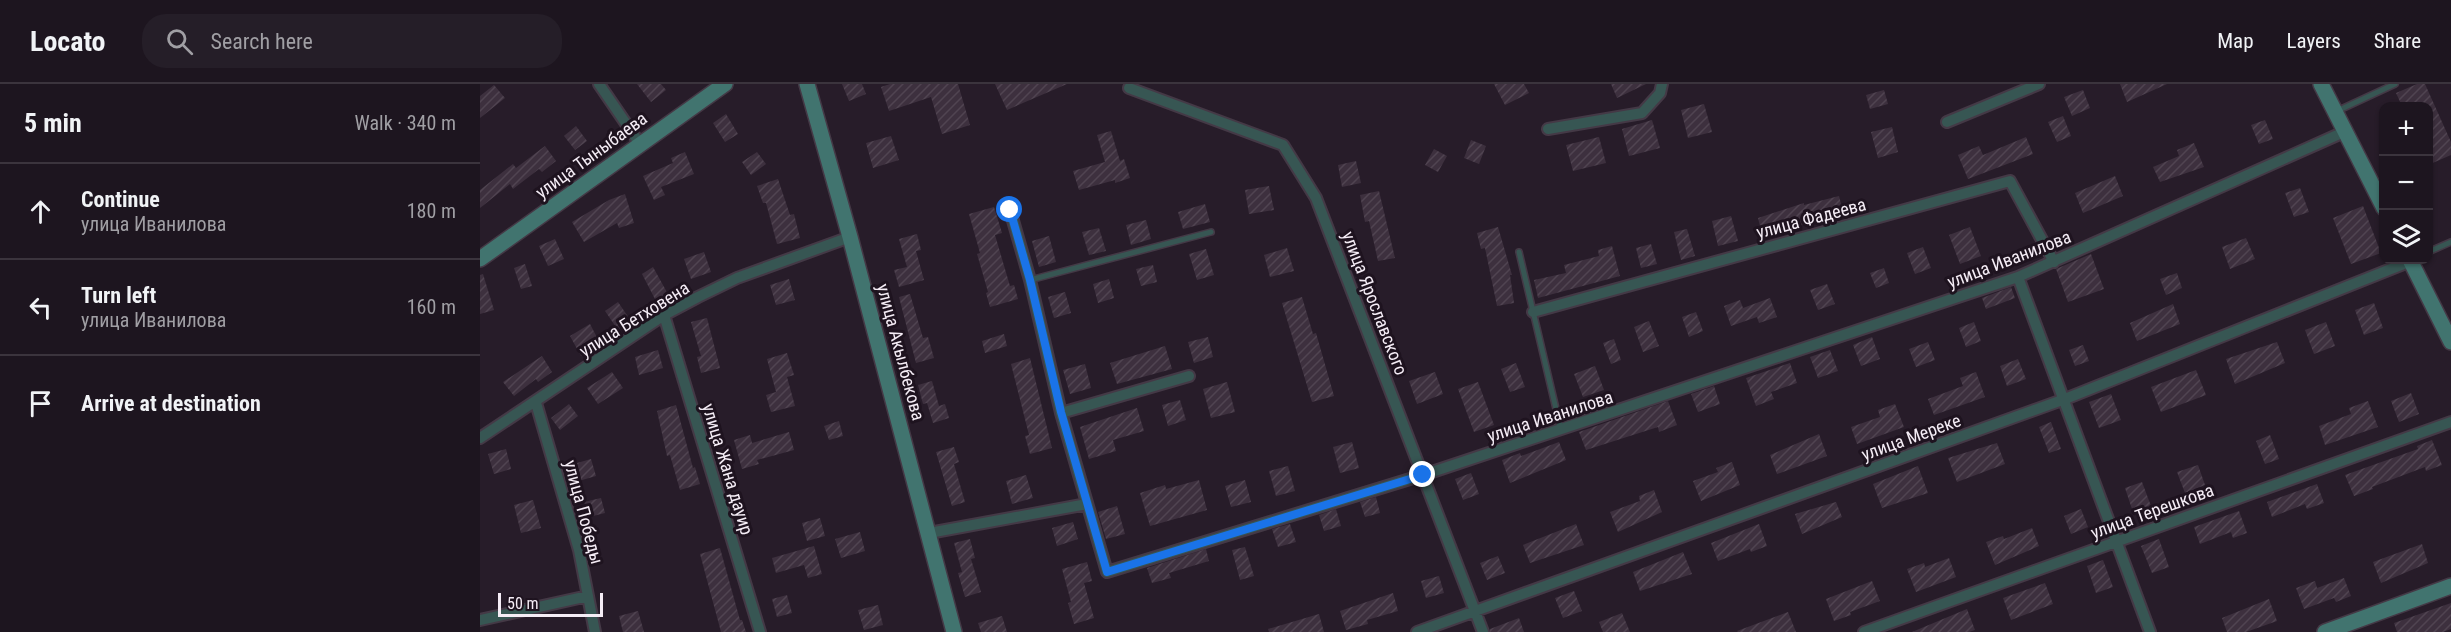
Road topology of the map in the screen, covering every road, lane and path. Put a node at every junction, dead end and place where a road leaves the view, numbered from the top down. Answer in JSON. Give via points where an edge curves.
{"nodes":[{"id":1,"x":599,"y":84,"type":"edge"},
{"id":2,"x":725,"y":84,"type":"edge"},
{"id":3,"x":807,"y":84,"type":"edge"},
{"id":4,"x":1662,"y":84,"type":"edge"},
{"id":5,"x":2039,"y":84,"type":"edge"},
{"id":6,"x":2321,"y":84,"type":"edge"},
{"id":7,"x":2395,"y":84,"type":"edge"},
{"id":8,"x":1129,"y":88,"type":"dead end"},
{"id":9,"x":2334,"y":112,"type":"junction"},
{"id":10,"x":1947,"y":122,"type":"dead end"},
{"id":11,"x":1548,"y":129,"type":"dead end"},
{"id":12,"x":2344,"y":132,"type":"junction"},
{"id":13,"x":640,"y":144,"type":"junction"},
{"id":14,"x":2379,"y":198,"type":"edge"},
{"id":15,"x":1010,"y":210,"type":"dead end"},
{"id":16,"x":1211,"y":232,"type":"dead end"},
{"id":17,"x":850,"y":237,"type":"junction"},
{"id":18,"x":2451,"y":242,"type":"edge"},
{"id":19,"x":2433,"y":250,"type":"edge"},
{"id":20,"x":1519,"y":252,"type":"dead end"},
{"id":21,"x":480,"y":259,"type":"edge"},
{"id":22,"x":2054,"y":262,"type":"junction"},
{"id":23,"x":2401,"y":264,"type":"edge"},
{"id":24,"x":2413,"y":264,"type":"edge"},
{"id":25,"x":2018,"y":278,"type":"junction"},
{"id":26,"x":1030,"y":280,"type":"junction"},
{"id":27,"x":1533,"y":312,"type":"junction"},
{"id":28,"x":664,"y":315,"type":"junction"},
{"id":29,"x":2451,"y":342,"type":"edge"},
{"id":30,"x":1190,"y":376,"type":"dead end"},
{"id":31,"x":2065,"y":399,"type":"junction"},
{"id":32,"x":536,"y":403,"type":"junction"},
{"id":33,"x":1061,"y":412,"type":"junction"},
{"id":34,"x":2451,"y":422,"type":"edge"},
{"id":35,"x":1561,"y":430,"type":"junction"},
{"id":36,"x":480,"y":438,"type":"edge"},
{"id":37,"x":1423,"y":475,"type":"junction"},
{"id":38,"x":1088,"y":504,"type":"junction"},
{"id":39,"x":929,"y":533,"type":"junction"},
{"id":40,"x":2115,"y":541,"type":"junction"},
{"id":41,"x":2451,"y":586,"type":"edge"},
{"id":42,"x":588,"y":596,"type":"junction"},
{"id":43,"x":1476,"y":612,"type":"junction"},
{"id":44,"x":480,"y":620,"type":"edge"},
{"id":45,"x":595,"y":632,"type":"edge"},
{"id":46,"x":760,"y":632,"type":"edge"},
{"id":47,"x":954,"y":632,"type":"edge"},
{"id":48,"x":1417,"y":632,"type":"edge"},
{"id":49,"x":1483,"y":632,"type":"edge"},
{"id":50,"x":1864,"y":632,"type":"edge"},
{"id":51,"x":2150,"y":632,"type":"edge"},
{"id":52,"x":2325,"y":632,"type":"edge"}],
"edges":[{"from":1,"to":13,"type":"street"},
{"from":2,"to":13,"type":"street","name":"улица Тыныбаева"},
{"from":3,"to":17,"type":"street","name":"улица Акылбекова"},
{"from":4,"to":11,"type":"street","via":[[1660,93],[1642,113]]},
{"from":5,"to":10,"type":"street"},
{"from":6,"to":9,"type":"street"},
{"from":7,"to":9,"type":"lane"},
{"from":8,"to":37,"type":"street","name":"улица Ярославского","via":[[1283,145],[1316,198]]},
{"from":9,"to":12,"type":"street"},
{"from":12,"to":14,"type":"street"},
{"from":12,"to":22,"type":"street","name":"улица Иванилова"},
{"from":13,"to":21,"type":"street","name":"улица Тыныбаева"},
{"from":15,"to":26,"type":"street","name":"улица Иванилова"},
{"from":16,"to":26,"type":"lane"},
{"from":17,"to":28,"type":"street","name":"улица Бетховена","via":[[737,278]]},
{"from":17,"to":39,"type":"street","name":"улица Акылбекова"},
{"from":18,"to":19,"type":"lane"},
{"from":20,"to":27,"type":"lane"},
{"from":22,"to":25,"type":"street","name":"улица Иванилова"},
{"from":22,"to":27,"type":"street","name":"улица Фадеева","via":[[2010,181]]},
{"from":23,"to":31,"type":"street","name":"улица Мереке"},
{"from":24,"to":29,"type":"street"},
{"from":25,"to":31,"type":"street"},
{"from":25,"to":35,"type":"street","name":"улица Иванилова"},
{"from":26,"to":33,"type":"street","name":"улица Иванилова"},
{"from":27,"to":35,"type":"lane"},
{"from":28,"to":32,"type":"street","name":"улица Бетховена"},
{"from":28,"to":46,"type":"street","name":"улица Жана дауир"},
{"from":30,"to":33,"type":"street"},
{"from":31,"to":40,"type":"street"},
{"from":31,"to":43,"type":"street","name":"улица Мереке"},
{"from":32,"to":36,"type":"street","name":"улица Бетховена"},
{"from":32,"to":42,"type":"street","name":"улица Победы","via":[[579,550]]},
{"from":33,"to":38,"type":"street","name":"улица Иванилова"},
{"from":34,"to":40,"type":"street","name":"улица Терешкова"},
{"from":35,"to":37,"type":"street","name":"улица Иванилова"},
{"from":37,"to":38,"type":"street","name":"улица Иванилова","via":[[1107,572]]},
{"from":37,"to":43,"type":"street","name":"улица Ярославского"},
{"from":38,"to":39,"type":"street"},
{"from":39,"to":47,"type":"street","name":"улица Акылбекова"},
{"from":40,"to":50,"type":"street","name":"улица Терешкова"},
{"from":40,"to":51,"type":"street"},
{"from":41,"to":52,"type":"street"},
{"from":42,"to":44,"type":"street"},
{"from":42,"to":45,"type":"street","name":"улица Победы"},
{"from":43,"to":48,"type":"street","name":"улица Мереке"},
{"from":43,"to":49,"type":"street","name":"улица Ярославского"}]}
